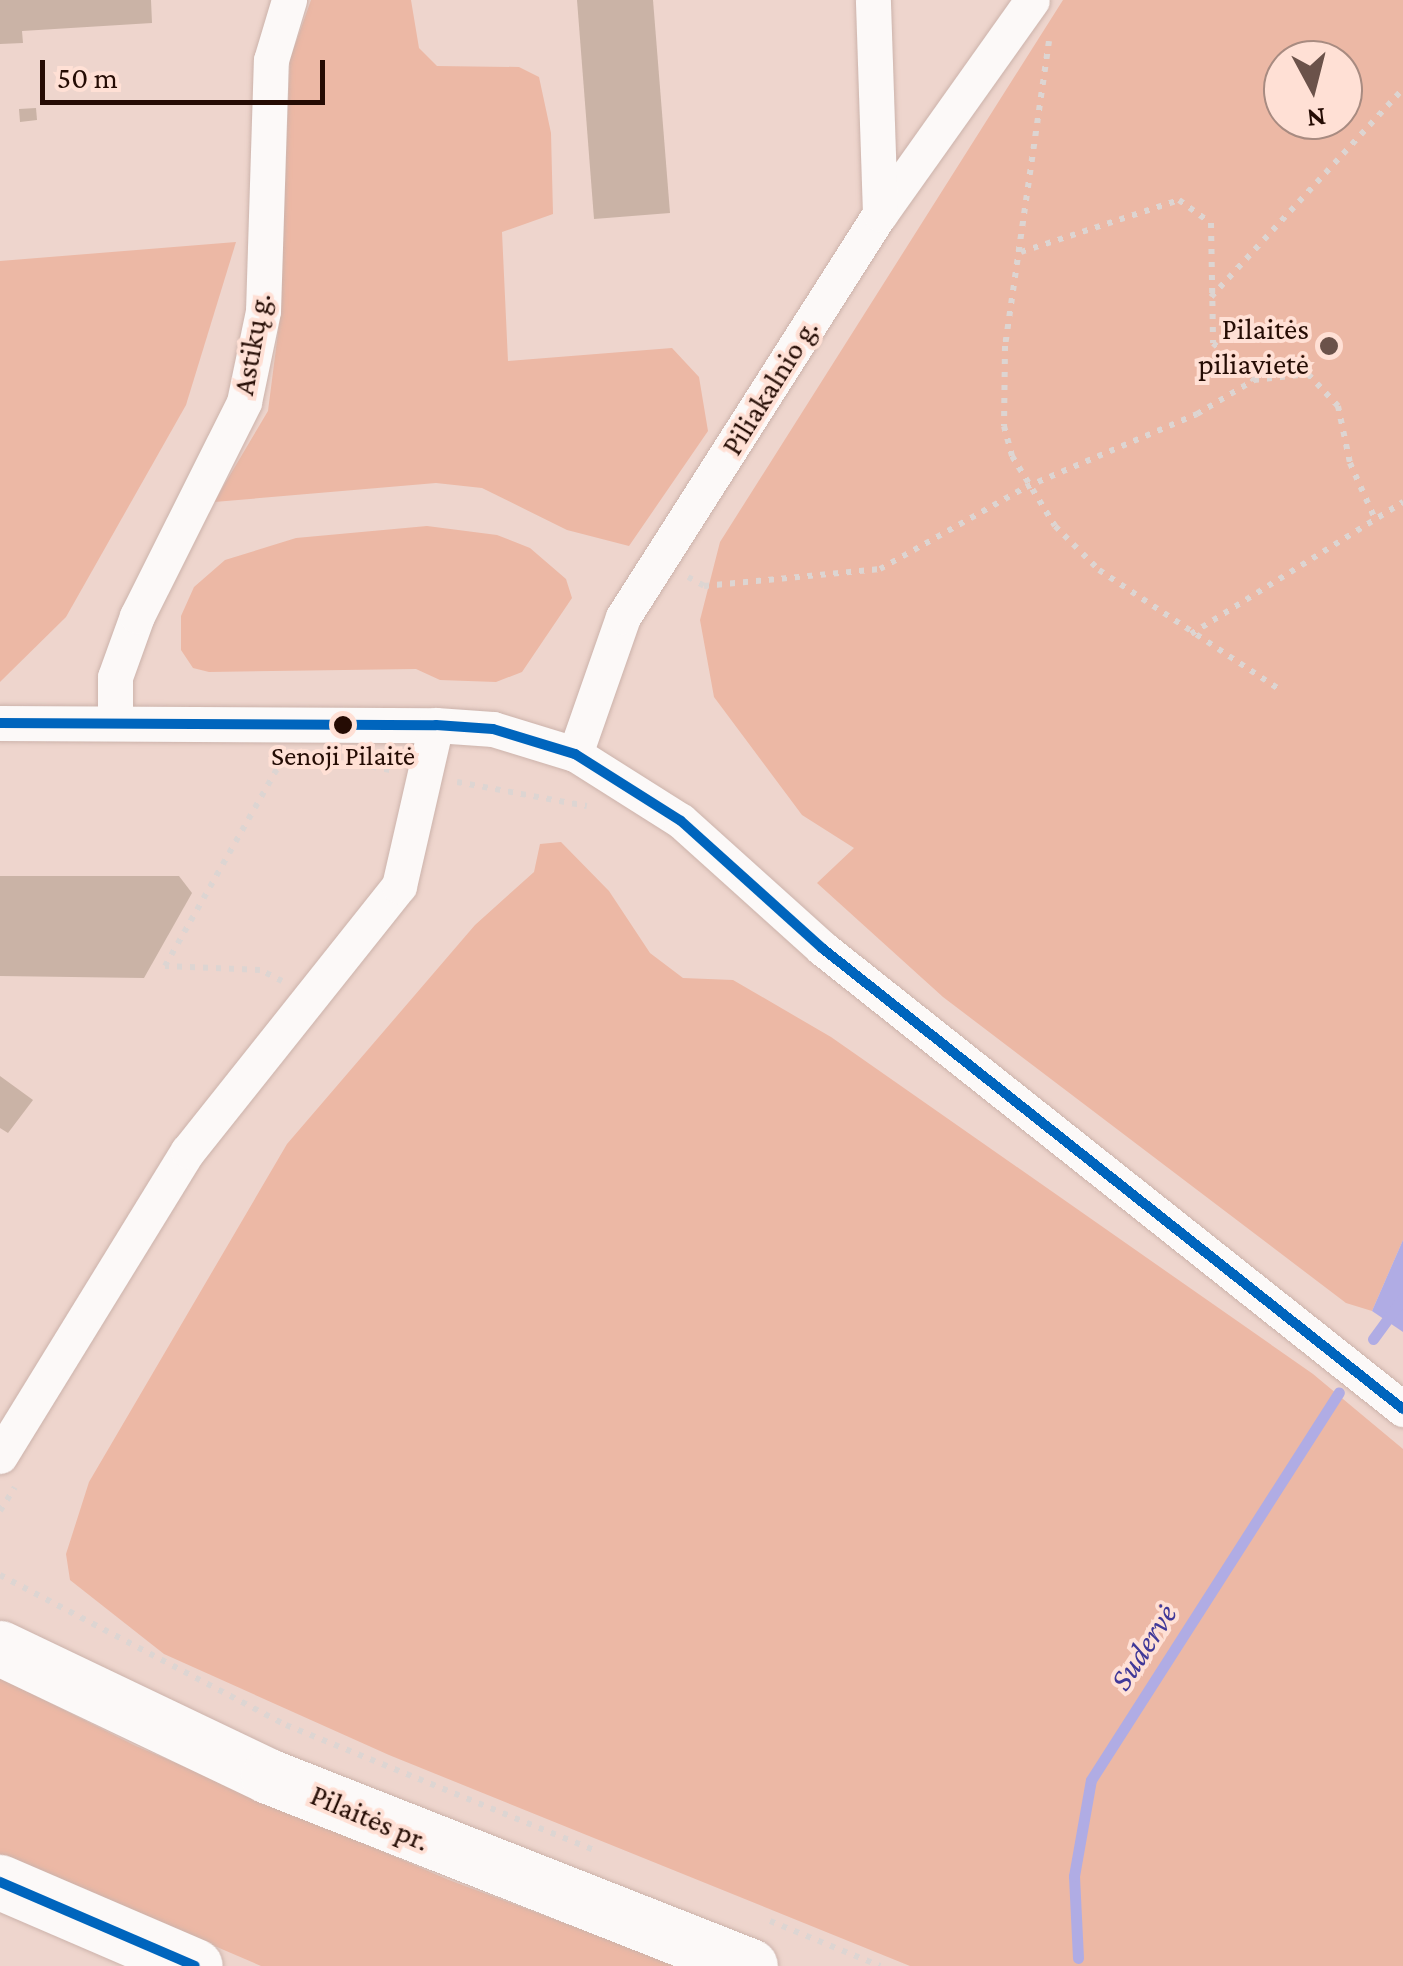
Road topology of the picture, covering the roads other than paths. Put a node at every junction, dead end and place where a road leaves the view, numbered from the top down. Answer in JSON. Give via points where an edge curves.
{"nodes":[{"id":1,"x":289,"y":0,"type":"edge"},
{"id":2,"x":873,"y":0,"type":"edge"},
{"id":3,"x":1042,"y":10,"type":"edge"},
{"id":4,"x":880,"y":214,"type":"junction"},
{"id":5,"x":115,"y":723,"type":"junction"},
{"id":6,"x":0,"y":724,"type":"edge"},
{"id":7,"x":436,"y":726,"type":"junction"},
{"id":8,"x":574,"y":754,"type":"junction"},
{"id":9,"x":1403,"y":1408,"type":"edge"},
{"id":10,"x":0,"y":1456,"type":"edge"},
{"id":11,"x":0,"y":1648,"type":"edge"},
{"id":12,"x":0,"y":1882,"type":"edge"},
{"id":13,"x":751,"y":1940,"type":"edge"},
{"id":14,"x":195,"y":1966,"type":"edge"}],
"edges":[{"from":1,"to":5,"type":"street","name":"Astikų g.","via":[[271,60],[262,164],[263,311],[244,402],[137,616],[115,677]]},
{"from":2,"to":4,"type":"street"},
{"from":3,"to":4,"type":"street","name":"Piliakalnio g."},
{"from":4,"to":8,"type":"street","name":"Piliakalnio g.","via":[[623,617]]},
{"from":5,"to":6,"type":"street"},
{"from":5,"to":7,"type":"street"},
{"from":7,"to":8,"type":"street","via":[[492,729]]},
{"from":7,"to":10,"type":"street","via":[[400,886],[188,1151]]},
{"from":8,"to":9,"type":"street","via":[[681,820],[822,948]]},
{"from":11,"to":13,"type":"main road","name":"Pilaitės pr.","via":[[268,1776]]},
{"from":12,"to":14,"type":"main road"}]}
